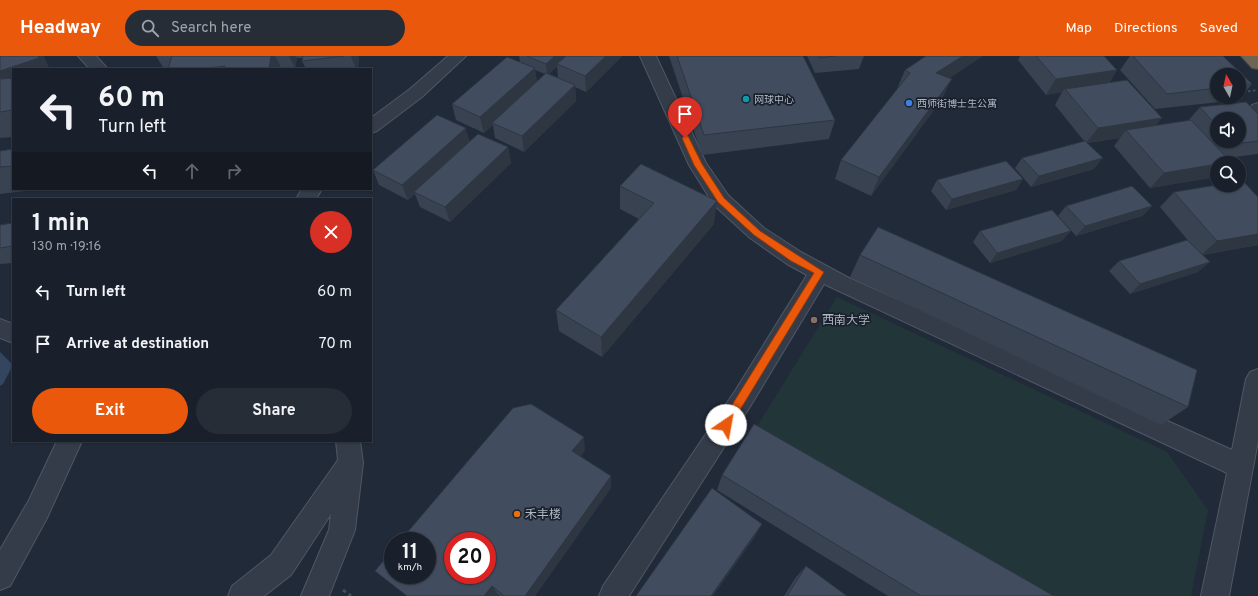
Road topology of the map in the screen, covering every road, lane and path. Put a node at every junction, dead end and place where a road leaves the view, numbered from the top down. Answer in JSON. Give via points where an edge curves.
{"nodes":[{"id":1,"x":86,"y":56,"type":"edge"},
{"id":2,"x":458,"y":56,"type":"edge"},
{"id":3,"x":648,"y":56,"type":"edge"},
{"id":4,"x":1249,"y":56,"type":"edge"},
{"id":5,"x":1258,"y":64,"type":"edge"},
{"id":6,"x":99,"y":68,"type":"edge"},
{"id":7,"x":1258,"y":90,"type":"edge"},
{"id":8,"x":1246,"y":92,"type":"edge"},
{"id":9,"x":372,"y":126,"type":"edge"},
{"id":10,"x":820,"y":272,"type":"junction"},
{"id":11,"x":0,"y":328,"type":"edge"},
{"id":12,"x":12,"y":334,"type":"edge"},
{"id":13,"x":1258,"y":379,"type":"edge"},
{"id":14,"x":70,"y":442,"type":"edge"},
{"id":15,"x":350,"y":452,"type":"edge"},
{"id":16,"x":1241,"y":467,"type":"junction"},
{"id":17,"x":0,"y":576,"type":"edge"},
{"id":18,"x":242,"y":596,"type":"edge"},
{"id":19,"x":315,"y":596,"type":"edge"},
{"id":20,"x":613,"y":596,"type":"edge"},
{"id":21,"x":1215,"y":596,"type":"edge"}],
"edges":[{"from":1,"to":6,"type":"lane"},
{"from":2,"to":9,"type":"lane","via":[[416,93]]},
{"from":3,"to":10,"type":"lane","via":[[698,165],[721,200],[757,233]]},
{"from":4,"to":5,"type":"highway"},
{"from":7,"to":8,"type":"path"},
{"from":10,"to":16,"type":"lane"},
{"from":10,"to":20,"type":"lane","via":[[743,398]]},
{"from":11,"to":12,"type":"lane"},
{"from":13,"to":16,"type":"lane"},
{"from":14,"to":17,"type":"lane","via":[[38,509]]},
{"from":15,"to":18,"type":"lane","via":[[281,565]]},
{"from":15,"to":19,"type":"lane","via":[[342,530]]},
{"from":16,"to":21,"type":"lane"}]}
